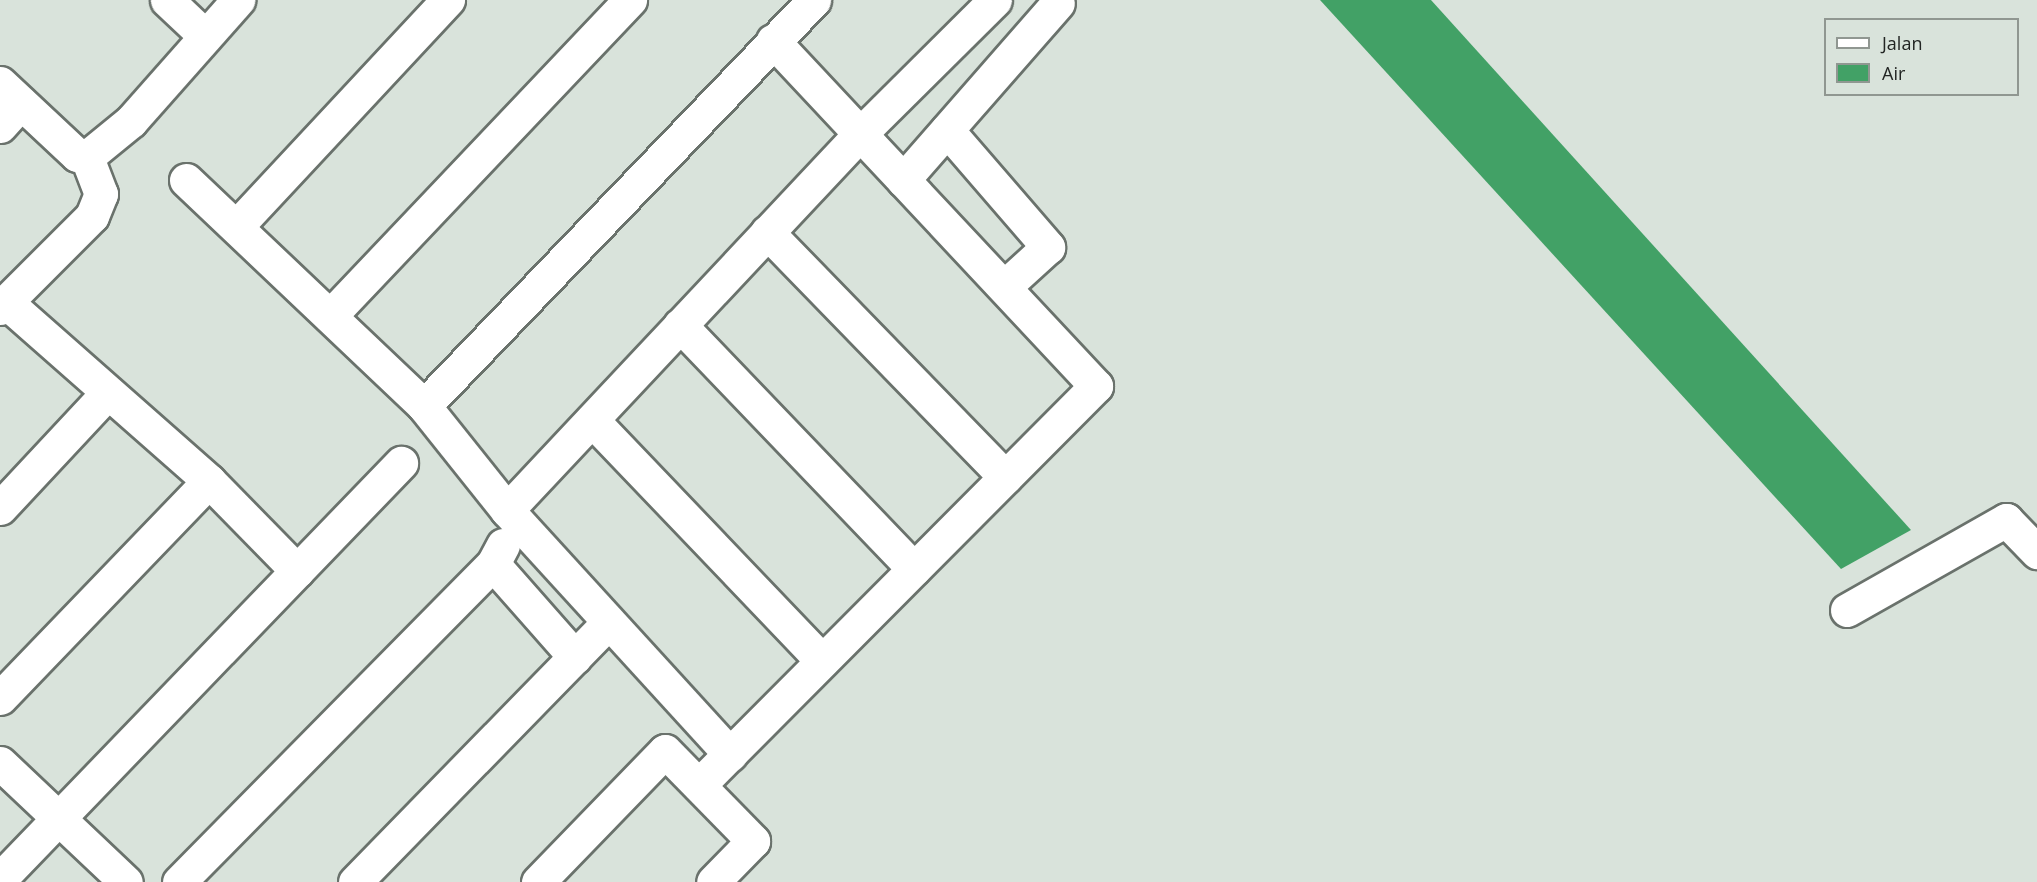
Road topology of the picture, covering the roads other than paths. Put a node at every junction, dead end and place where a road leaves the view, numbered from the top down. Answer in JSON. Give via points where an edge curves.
{"nodes":[{"id":1,"x":167,"y":0,"type":"edge"},
{"id":2,"x":238,"y":0,"type":"edge"},
{"id":3,"x":448,"y":0,"type":"edge"},
{"id":4,"x":630,"y":0,"type":"edge"},
{"id":5,"x":814,"y":0,"type":"edge"},
{"id":6,"x":995,"y":0,"type":"edge"},
{"id":7,"x":1058,"y":3,"type":"dead end"},
{"id":8,"x":204,"y":35,"type":"junction"},
{"id":9,"x":773,"y":41,"type":"junction"},
{"id":10,"x":7,"y":104,"type":"edge"},
{"id":11,"x":947,"y":130,"type":"junction"},
{"id":12,"x":860,"y":134,"type":"junction"},
{"id":13,"x":87,"y":157,"type":"junction"},
{"id":14,"x":186,"y":180,"type":"dead end"},
{"id":15,"x":903,"y":180,"type":"junction"},
{"id":16,"x":236,"y":227,"type":"junction"},
{"id":17,"x":767,"y":232,"type":"junction"},
{"id":18,"x":1004,"y":287,"type":"junction"},
{"id":19,"x":3,"y":305,"type":"edge"},
{"id":20,"x":330,"y":316,"type":"junction"},
{"id":21,"x":680,"y":325,"type":"junction"},
{"id":22,"x":108,"y":392,"type":"junction"},
{"id":23,"x":424,"y":406,"type":"junction"},
{"id":24,"x":592,"y":420,"type":"junction"},
{"id":25,"x":401,"y":463,"type":"dead end"},
{"id":26,"x":1005,"y":477,"type":"junction"},
{"id":27,"x":209,"y":481,"type":"junction"},
{"id":28,"x":0,"y":508,"type":"edge"},
{"id":29,"x":512,"y":516,"type":"junction"},
{"id":30,"x":2037,"y":552,"type":"edge"},
{"id":31,"x":493,"y":564,"type":"junction"},
{"id":32,"x":914,"y":569,"type":"junction"},
{"id":33,"x":297,"y":571,"type":"junction"},
{"id":34,"x":1847,"y":610,"type":"dead end"},
{"id":35,"x":609,"y":622,"type":"junction"},
{"id":36,"x":575,"y":657,"type":"junction"},
{"id":37,"x":822,"y":661,"type":"junction"},
{"id":38,"x":0,"y":698,"type":"edge"},
{"id":39,"x":730,"y":754,"type":"junction"},
{"id":40,"x":0,"y":763,"type":"edge"},
{"id":41,"x":699,"y":785,"type":"junction"},
{"id":42,"x":58,"y":819,"type":"junction"},
{"id":43,"x":0,"y":879,"type":"edge"},
{"id":44,"x":126,"y":882,"type":"edge"},
{"id":45,"x":179,"y":882,"type":"edge"},
{"id":46,"x":355,"y":882,"type":"edge"},
{"id":47,"x":538,"y":882,"type":"edge"},
{"id":48,"x":713,"y":882,"type":"edge"}],
"edges":[{"from":1,"to":8,"type":"street"},
{"from":2,"to":8,"type":"street"},
{"from":3,"to":16,"type":"street"},
{"from":4,"to":20,"type":"street"},
{"from":5,"to":9,"type":"street"},
{"from":6,"to":12,"type":"street"},
{"from":7,"to":11,"type":"street"},
{"from":8,"to":13,"type":"street","via":[[131,121]]},
{"from":9,"to":12,"type":"street"},
{"from":9,"to":23,"type":"street"},
{"from":10,"to":13,"type":"street","via":[[77,155]]},
{"from":11,"to":15,"type":"street"},
{"from":11,"to":18,"type":"street","via":[[1048,246]]},
{"from":12,"to":15,"type":"street"},
{"from":12,"to":17,"type":"street"},
{"from":13,"to":19,"type":"street","via":[[101,194],[92,216]]},
{"from":14,"to":16,"type":"street"},
{"from":15,"to":18,"type":"street"},
{"from":16,"to":20,"type":"street"},
{"from":17,"to":21,"type":"street"},
{"from":17,"to":26,"type":"street"},
{"from":18,"to":26,"type":"street","via":[[1096,386]]},
{"from":19,"to":22,"type":"street"},
{"from":20,"to":23,"type":"street"},
{"from":21,"to":24,"type":"street"},
{"from":21,"to":32,"type":"street"},
{"from":22,"to":27,"type":"street"},
{"from":22,"to":28,"type":"street"},
{"from":23,"to":29,"type":"street"},
{"from":24,"to":29,"type":"street"},
{"from":24,"to":37,"type":"street"},
{"from":25,"to":33,"type":"street"},
{"from":26,"to":32,"type":"street"},
{"from":27,"to":33,"type":"street"},
{"from":27,"to":38,"type":"street"},
{"from":29,"to":31,"type":"street"},
{"from":29,"to":35,"type":"street"},
{"from":30,"to":34,"type":"street","via":[[2006,520]]},
{"from":31,"to":36,"type":"street"},
{"from":31,"to":45,"type":"street"},
{"from":32,"to":37,"type":"street"},
{"from":33,"to":42,"type":"street"},
{"from":35,"to":36,"type":"street"},
{"from":35,"to":39,"type":"street"},
{"from":36,"to":46,"type":"street"},
{"from":37,"to":39,"type":"street"},
{"from":39,"to":41,"type":"street"},
{"from":40,"to":42,"type":"street"},
{"from":41,"to":47,"type":"street","via":[[665,751]]},
{"from":41,"to":48,"type":"street","via":[[753,841]]},
{"from":42,"to":43,"type":"street"},
{"from":42,"to":44,"type":"street"}]}
